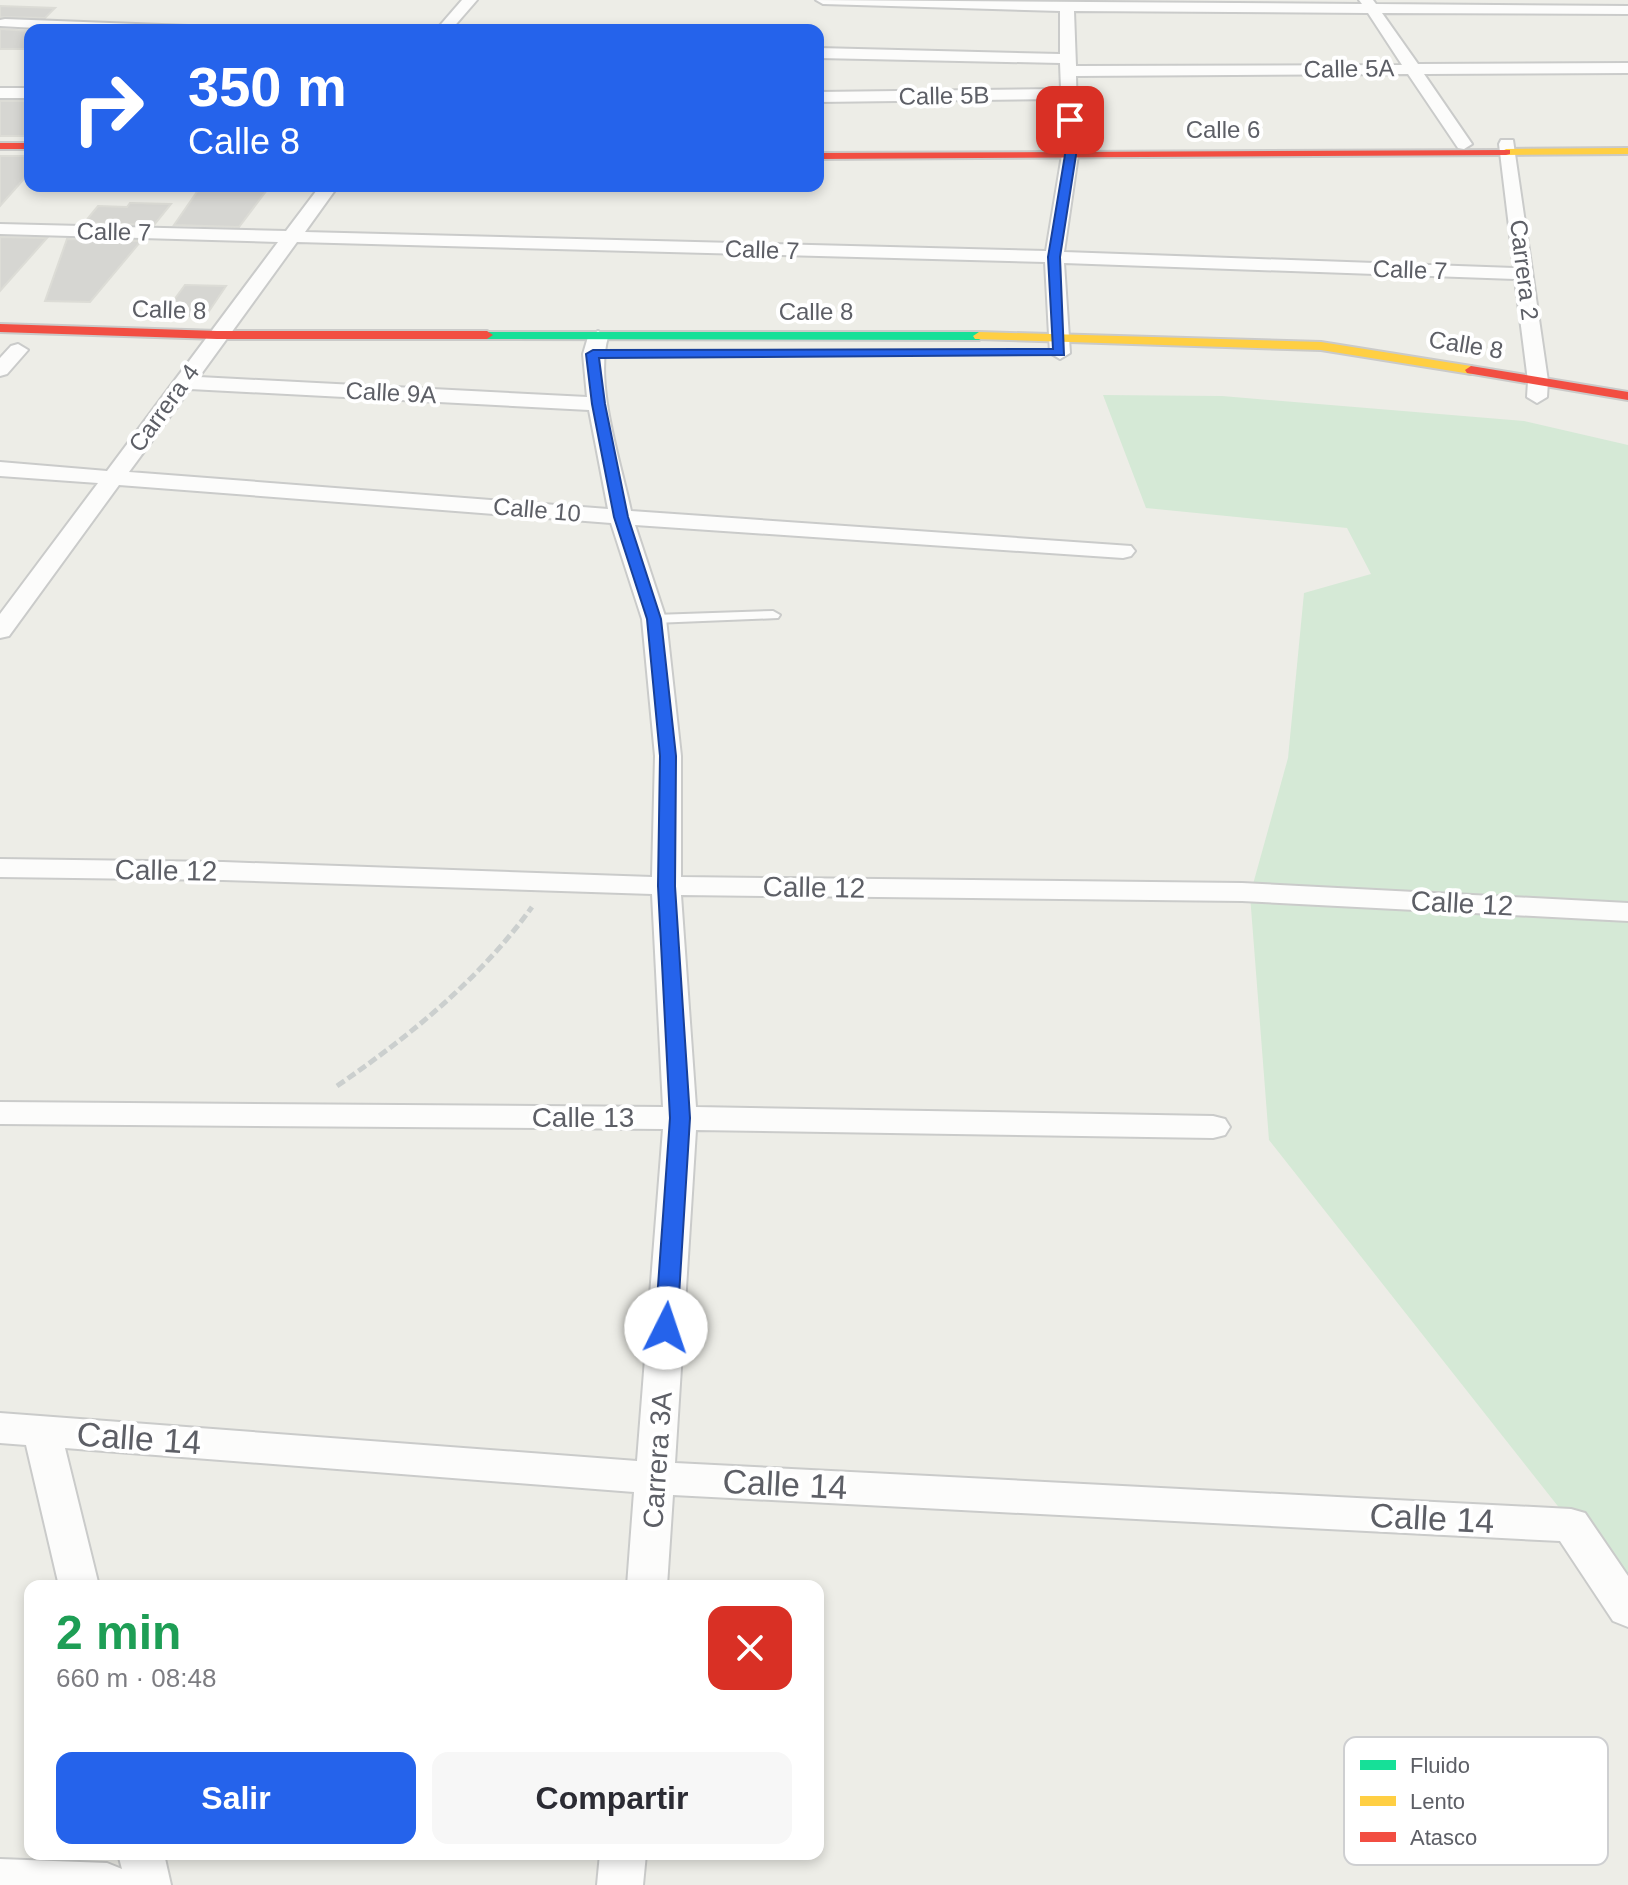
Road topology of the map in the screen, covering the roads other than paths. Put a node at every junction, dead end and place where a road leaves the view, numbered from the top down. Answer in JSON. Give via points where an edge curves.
{"nodes":[{"id":1,"x":470,"y":0,"type":"edge"},
{"id":2,"x":823,"y":0,"type":"edge"},
{"id":3,"x":1369,"y":5,"type":"edge"},
{"id":4,"x":1067,"y":7,"type":"junction"},
{"id":5,"x":23,"y":8,"type":"dead end"},
{"id":6,"x":1628,"y":10,"type":"edge"},
{"id":7,"x":448,"y":24,"type":"edge"},
{"id":8,"x":3,"y":26,"type":"edge"},
{"id":9,"x":24,"y":26,"type":"edge"},
{"id":10,"x":824,"y":53,"type":"edge"},
{"id":11,"x":1069,"y":65,"type":"junction"},
{"id":12,"x":1412,"y":68,"type":"junction"},
{"id":13,"x":1628,"y":68,"type":"edge"},
{"id":14,"x":0,"y":93,"type":"edge"},
{"id":15,"x":24,"y":93,"type":"edge"},
{"id":16,"x":1071,"y":94,"type":"junction"},
{"id":17,"x":824,"y":97,"type":"edge"},
{"id":18,"x":1628,"y":143,"type":"edge"},
{"id":19,"x":1464,"y":144,"type":"junction"},
{"id":20,"x":0,"y":146,"type":"edge"},
{"id":21,"x":24,"y":146,"type":"edge"},
{"id":22,"x":824,"y":148,"type":"edge"},
{"id":23,"x":1508,"y":148,"type":"junction"},
{"id":24,"x":1070,"y":150,"type":"junction"},
{"id":25,"x":1628,"y":151,"type":"edge"},
{"id":26,"x":824,"y":156,"type":"edge"},
{"id":27,"x":0,"y":157,"type":"edge"},
{"id":28,"x":24,"y":157,"type":"edge"},
{"id":29,"x":324,"y":192,"type":"edge"},
{"id":30,"x":0,"y":229,"type":"edge"},
{"id":31,"x":290,"y":236,"type":"junction"},
{"id":32,"x":1054,"y":257,"type":"junction"},
{"id":33,"x":1524,"y":274,"type":"junction"},
{"id":34,"x":0,"y":328,"type":"edge"},
{"id":35,"x":217,"y":335,"type":"junction"},
{"id":36,"x":1059,"y":344,"type":"junction"},
{"id":37,"x":589,"y":348,"type":"junction"},
{"id":38,"x":17,"y":350,"type":"edge"},
{"id":39,"x":193,"y":357,"type":"junction"},
{"id":40,"x":232,"y":357,"type":"dead end"},
{"id":41,"x":0,"y":370,"type":"edge"},
{"id":42,"x":183,"y":382,"type":"junction"},
{"id":43,"x":1537,"y":389,"type":"junction"},
{"id":44,"x":1628,"y":396,"type":"edge"},
{"id":45,"x":598,"y":404,"type":"junction"},
{"id":46,"x":1628,"y":410,"type":"edge"},
{"id":47,"x":0,"y":469,"type":"edge"},
{"id":48,"x":114,"y":476,"type":"junction"},
{"id":49,"x":621,"y":517,"type":"junction"},
{"id":50,"x":1123,"y":551,"type":"dead end"},
{"id":51,"x":773,"y":615,"type":"dead end"},
{"id":52,"x":654,"y":619,"type":"junction"},
{"id":53,"x":0,"y":631,"type":"edge"},
{"id":54,"x":0,"y":868,"type":"edge"},
{"id":55,"x":666,"y":886,"type":"junction"},
{"id":56,"x":1628,"y":912,"type":"edge"},
{"id":57,"x":0,"y":1113,"type":"edge"},
{"id":58,"x":680,"y":1118,"type":"junction"},
{"id":59,"x":1213,"y":1127,"type":"dead end"},
{"id":60,"x":0,"y":1428,"type":"edge"},
{"id":61,"x":42,"y":1431,"type":"junction"},
{"id":62,"x":657,"y":1478,"type":"junction"},
{"id":63,"x":78,"y":1580,"type":"edge"},
{"id":64,"x":648,"y":1580,"type":"edge"},
{"id":65,"x":1628,"y":1609,"type":"edge"},
{"id":66,"x":142,"y":1860,"type":"edge"},
{"id":67,"x":622,"y":1860,"type":"edge"},
{"id":68,"x":0,"y":1881,"type":"edge"},
{"id":69,"x":107,"y":1885,"type":"edge"},
{"id":70,"x":148,"y":1885,"type":"edge"},
{"id":71,"x":620,"y":1885,"type":"edge"}],
"edges":[{"from":1,"to":7,"type":"street"},
{"from":2,"to":4,"type":"street"},
{"from":3,"to":4,"type":"street"},
{"from":3,"to":6,"type":"street"},
{"from":3,"to":12,"type":"street"},
{"from":4,"to":11,"type":"street"},
{"from":5,"to":8,"type":"street"},
{"from":8,"to":9,"type":"street"},
{"from":10,"to":11,"type":"street","name":"Calle 5A"},
{"from":11,"to":12,"type":"street","name":"Calle 5A"},
{"from":11,"to":16,"type":"street"},
{"from":12,"to":13,"type":"street","name":"Calle 5A"},
{"from":12,"to":19,"type":"street"},
{"from":14,"to":15,"type":"street"},
{"from":16,"to":17,"type":"street","name":"Calle 5B"},
{"from":16,"to":24,"type":"street"},
{"from":18,"to":23,"type":"street","name":"Calle 6"},
{"from":19,"to":23,"type":"street","name":"Calle 6"},
{"from":19,"to":24,"type":"street","name":"Calle 6"},
{"from":20,"to":21,"type":"street"},
{"from":22,"to":24,"type":"street","name":"Calle 6"},
{"from":23,"to":24,"type":"street","name":"Calle 6"},
{"from":23,"to":25,"type":"street","name":"Calle 6"},
{"from":23,"to":33,"type":"street","name":"Carrera 2"},
{"from":24,"to":26,"type":"street","name":"Calle 6"},
{"from":24,"to":32,"type":"street"},
{"from":27,"to":28,"type":"street"},
{"from":29,"to":31,"type":"street","name":"Carrera 4"},
{"from":30,"to":31,"type":"street","name":"Calle 7"},
{"from":31,"to":32,"type":"street","name":"Calle 7"},
{"from":31,"to":35,"type":"street","name":"Carrera 4"},
{"from":32,"to":33,"type":"street","name":"Calle 7"},
{"from":32,"to":36,"type":"street"},
{"from":33,"to":43,"type":"street","name":"Carrera 2"},
{"from":34,"to":35,"type":"street","name":"Calle 8"},
{"from":35,"to":37,"type":"street","name":"Calle 8"},
{"from":35,"to":39,"type":"street","name":"Carrera 4"},
{"from":36,"to":37,"type":"street","name":"Calle 8"},
{"from":36,"to":43,"type":"street","name":"Calle 8","via":[[1309,362]]},
{"from":37,"to":45,"type":"street","name":"Carrera 3A"},
{"from":38,"to":41,"type":"street"},
{"from":39,"to":40,"type":"street","name":"Calle 8"},
{"from":39,"to":42,"type":"street","name":"Carrera 4"},
{"from":42,"to":45,"type":"street","name":"Calle 9A"},
{"from":42,"to":48,"type":"street","name":"Carrera 4"},
{"from":43,"to":44,"type":"street","name":"Calle 8"},
{"from":43,"to":46,"type":"street","name":"Calle 8"},
{"from":45,"to":49,"type":"street","name":"Carrera 3A"},
{"from":47,"to":48,"type":"street","name":"Calle 10"},
{"from":48,"to":49,"type":"street","name":"Calle 10"},
{"from":48,"to":53,"type":"street","name":"Carrera 4"},
{"from":49,"to":50,"type":"street","name":"Calle 10"},
{"from":49,"to":52,"type":"street","name":"Carrera 3A"},
{"from":51,"to":52,"type":"lane"},
{"from":52,"to":55,"type":"street","name":"Carrera 3A","via":[[668,756]]},
{"from":54,"to":55,"type":"street","name":"Calle 12"},
{"from":55,"to":56,"type":"street","name":"Calle 12","via":[[1242,892]]},
{"from":55,"to":58,"type":"street","name":"Carrera 3A"},
{"from":57,"to":58,"type":"street","name":"Calle 13"},
{"from":58,"to":59,"type":"street","name":"Calle 13"},
{"from":58,"to":62,"type":"street","name":"Carrera 3A"},
{"from":60,"to":61,"type":"street","name":"Calle 14"},
{"from":61,"to":62,"type":"street","name":"Calle 14"},
{"from":61,"to":63,"type":"street"},
{"from":62,"to":64,"type":"street","name":"Carrera 3A"},
{"from":62,"to":65,"type":"street","name":"Calle 14","via":[[1571,1525]]},
{"from":66,"to":70,"type":"street"},
{"from":67,"to":71,"type":"street"},
{"from":68,"to":69,"type":"street"}]}
